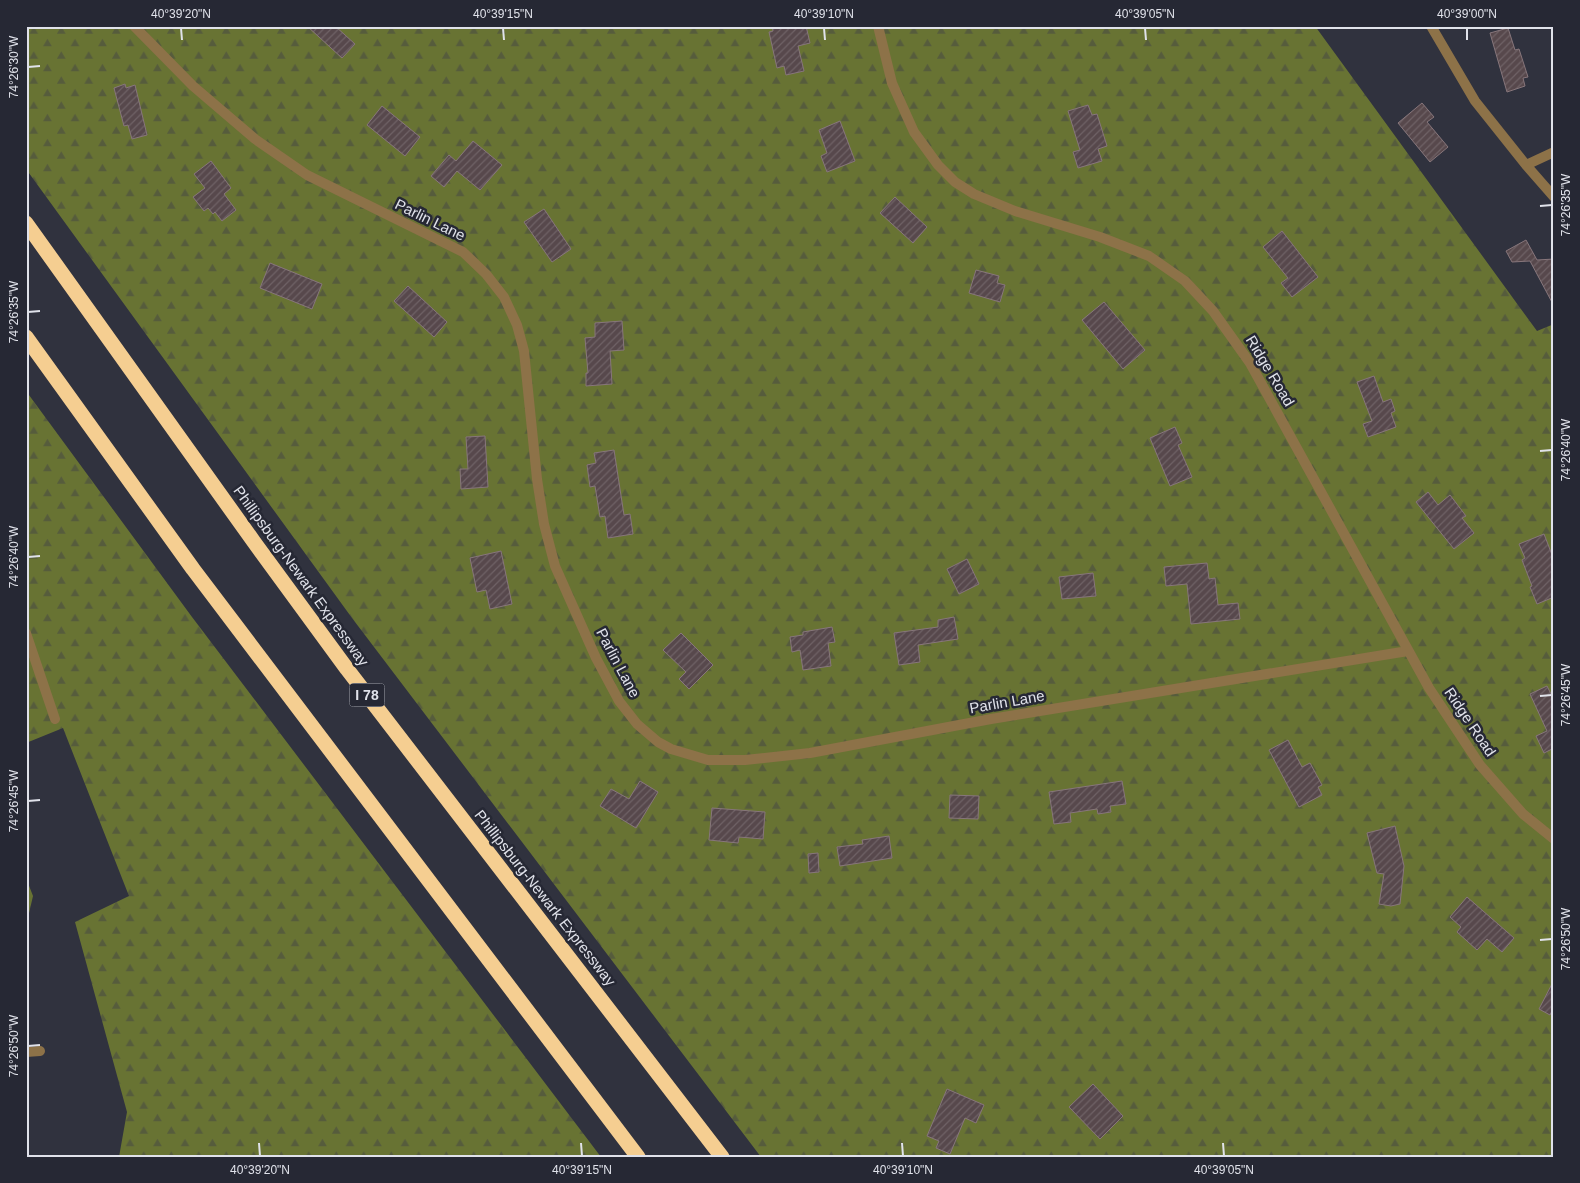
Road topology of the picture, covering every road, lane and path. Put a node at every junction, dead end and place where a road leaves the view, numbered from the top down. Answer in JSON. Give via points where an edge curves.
{"nodes":[{"id":1,"x":134,"y":26,"type":"edge"},
{"id":2,"x":878,"y":26,"type":"edge"},
{"id":3,"x":1432,"y":26,"type":"edge"},
{"id":4,"x":1554,"y":152,"type":"edge"},
{"id":5,"x":1526,"y":165,"type":"junction"},
{"id":6,"x":1554,"y":196,"type":"edge"},
{"id":7,"x":26,"y":223,"type":"edge"},
{"id":8,"x":26,"y":337,"type":"edge"},
{"id":9,"x":26,"y":633,"type":"edge"},
{"id":10,"x":1408,"y":651,"type":"junction"},
{"id":11,"x":55,"y":719,"type":"dead end"},
{"id":12,"x":1554,"y":839,"type":"edge"},
{"id":13,"x":40,"y":1051,"type":"dead end"},
{"id":14,"x":26,"y":1052,"type":"edge"},
{"id":15,"x":638,"y":1157,"type":"edge"},
{"id":16,"x":722,"y":1157,"type":"edge"}],
"edges":[{"from":1,"to":10,"type":"street","name":"Parlin Lane","via":[[193,86],[255,139],[307,175],[463,252],[504,297],[524,351],[537,479],[555,566],[619,702],[637,724],[672,749],[708,760],[745,760],[810,753],[1000,718]]},
{"from":2,"to":10,"type":"street","name":"Ridge Road","via":[[892,83],[914,132],[955,182],[974,194],[1015,211],[1150,256],[1185,281],[1213,311],[1250,363]]},
{"from":3,"to":5,"type":"street","via":[[1475,101]]},
{"from":4,"to":5,"type":"street"},
{"from":5,"to":6,"type":"street"},
{"from":7,"to":16,"type":"highway","name":"Phillipsburg-Newark Expressway","number":"I 78","via":[[330,645]]},
{"from":8,"to":15,"type":"highway","via":[[194,569]]},
{"from":9,"to":11,"type":"street"},
{"from":10,"to":12,"type":"street","name":"Ridge Road","via":[[1480,765],[1522,814]]},
{"from":13,"to":14,"type":"street"}]}
